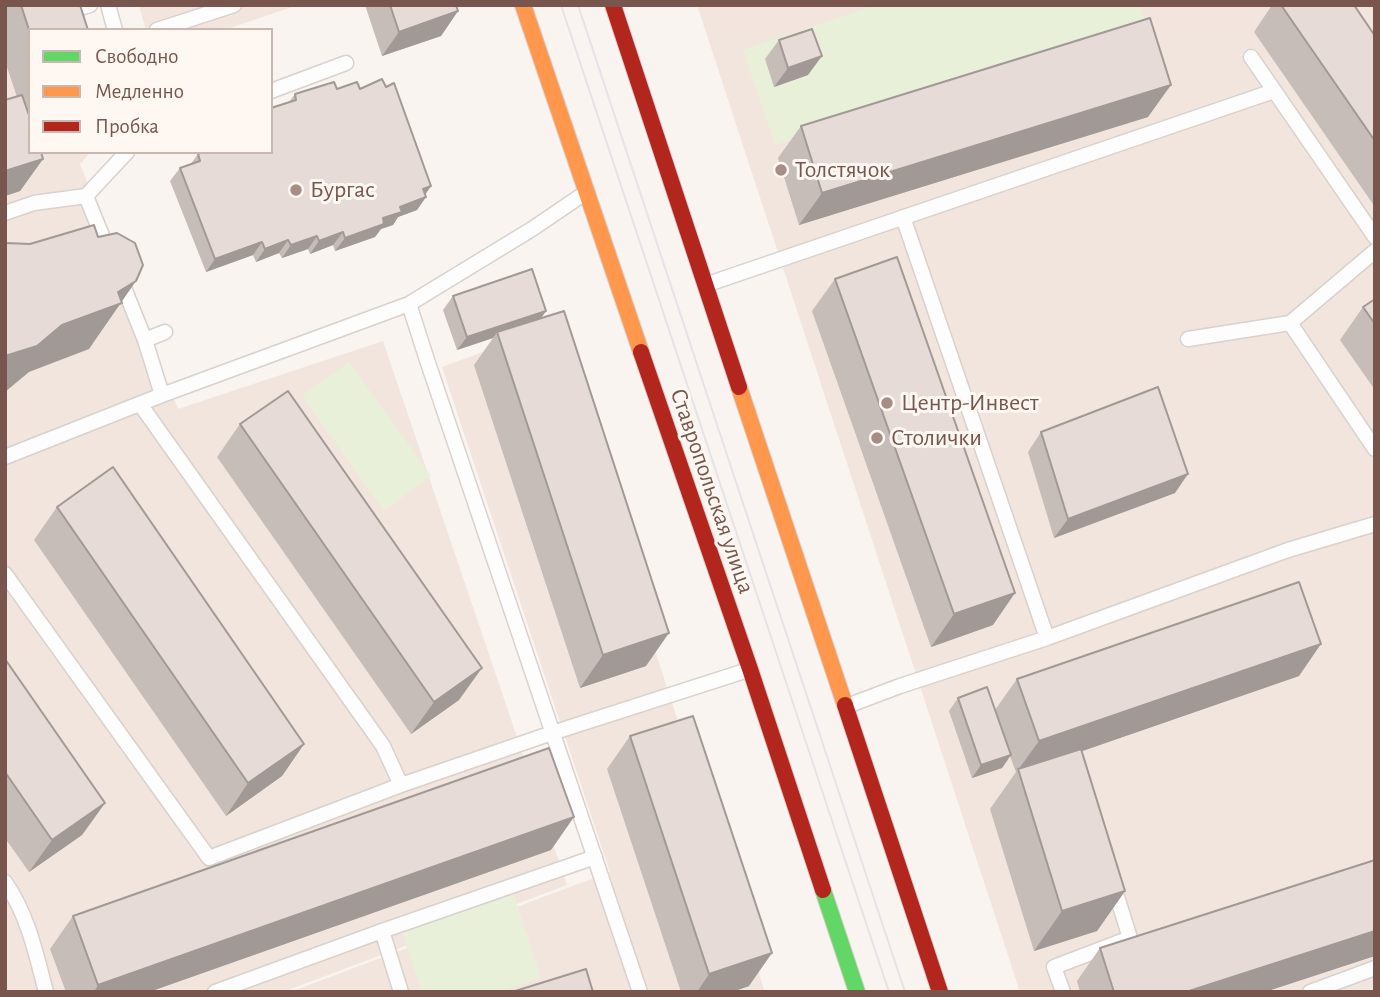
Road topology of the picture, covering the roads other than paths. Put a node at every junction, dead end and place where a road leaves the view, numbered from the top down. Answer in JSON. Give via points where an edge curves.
{"nodes":[{"id":1,"x":108,"y":5,"type":"edge"},
{"id":2,"x":234,"y":5,"type":"edge"},
{"id":3,"x":523,"y":5,"type":"edge"},
{"id":4,"x":613,"y":5,"type":"edge"},
{"id":5,"x":114,"y":28,"type":"edge"},
{"id":6,"x":163,"y":28,"type":"edge"},
{"id":7,"x":1251,"y":57,"type":"dead end"},
{"id":8,"x":346,"y":63,"type":"dead end"},
{"id":9,"x":273,"y":89,"type":"edge"},
{"id":10,"x":1274,"y":91,"type":"junction"},
{"id":11,"x":125,"y":154,"type":"edge"},
{"id":12,"x":586,"y":193,"type":"junction"},
{"id":13,"x":86,"y":196,"type":"junction"},
{"id":14,"x":5,"y":213,"type":"edge"},
{"id":15,"x":903,"y":216,"type":"junction"},
{"id":16,"x":1375,"y":237,"type":"edge"},
{"id":17,"x":1375,"y":251,"type":"edge"},
{"id":18,"x":706,"y":284,"type":"junction"},
{"id":19,"x":410,"y":303,"type":"junction"},
{"id":20,"x":1290,"y":323,"type":"junction"},
{"id":21,"x":165,"y":332,"type":"dead end"},
{"id":22,"x":1188,"y":339,"type":"dead end"},
{"id":23,"x":145,"y":340,"type":"junction"},
{"id":24,"x":162,"y":396,"type":"junction"},
{"id":25,"x":140,"y":404,"type":"junction"},
{"id":26,"x":1375,"y":449,"type":"edge"},
{"id":27,"x":5,"y":457,"type":"edge"},
{"id":28,"x":1375,"y":524,"type":"edge"},
{"id":29,"x":5,"y":574,"type":"edge"},
{"id":30,"x":1047,"y":638,"type":"junction"},
{"id":31,"x":750,"y":669,"type":"junction"},
{"id":32,"x":844,"y":707,"type":"junction"},
{"id":33,"x":552,"y":733,"type":"junction"},
{"id":34,"x":401,"y":785,"type":"junction"},
{"id":35,"x":595,"y":857,"type":"junction"},
{"id":36,"x":1110,"y":872,"type":"edge"},
{"id":37,"x":5,"y":883,"type":"edge"},
{"id":38,"x":382,"y":931,"type":"junction"},
{"id":39,"x":1375,"y":968,"type":"edge"},
{"id":40,"x":46,"y":992,"type":"edge"},
{"id":41,"x":215,"y":992,"type":"edge"},
{"id":42,"x":401,"y":992,"type":"edge"},
{"id":43,"x":640,"y":992,"type":"edge"},
{"id":44,"x":858,"y":992,"type":"edge"},
{"id":45,"x":940,"y":992,"type":"edge"},
{"id":46,"x":1063,"y":992,"type":"edge"},
{"id":47,"x":1310,"y":992,"type":"edge"}],
"edges":[{"from":1,"to":5,"type":"lane"},
{"from":2,"to":6,"type":"lane"},
{"from":3,"to":12,"type":"main road","name":"Ставропольская улица"},
{"from":4,"to":18,"type":"main road"},
{"from":7,"to":10,"type":"lane"},
{"from":8,"to":9,"type":"lane"},
{"from":10,"to":15,"type":"lane"},
{"from":10,"to":16,"type":"lane"},
{"from":11,"to":13,"type":"lane"},
{"from":12,"to":19,"type":"lane"},
{"from":12,"to":31,"type":"main road","name":"Ставропольская улица"},
{"from":13,"to":14,"type":"lane","via":[[34,203]]},
{"from":13,"to":23,"type":"lane"},
{"from":15,"to":18,"type":"lane"},
{"from":15,"to":30,"type":"lane"},
{"from":17,"to":20,"type":"lane"},
{"from":18,"to":32,"type":"main road"},
{"from":19,"to":24,"type":"lane"},
{"from":19,"to":33,"type":"lane"},
{"from":20,"to":22,"type":"lane"},
{"from":20,"to":26,"type":"lane"},
{"from":21,"to":23,"type":"lane"},
{"from":23,"to":24,"type":"lane"},
{"from":24,"to":25,"type":"lane"},
{"from":25,"to":27,"type":"lane"},
{"from":25,"to":34,"type":"lane","via":[[383,746]]},
{"from":28,"to":30,"type":"lane","via":[[1288,550]]},
{"from":29,"to":34,"type":"lane","via":[[209,858]]},
{"from":30,"to":32,"type":"lane"},
{"from":31,"to":33,"type":"lane"},
{"from":31,"to":44,"type":"main road","name":"Ставропольская улица"},
{"from":32,"to":45,"type":"main road"},
{"from":33,"to":34,"type":"lane"},
{"from":33,"to":35,"type":"lane"},
{"from":35,"to":38,"type":"lane"},
{"from":35,"to":43,"type":"lane"},
{"from":36,"to":46,"type":"lane","via":[[1129,938],[1054,967]]},
{"from":37,"to":40,"type":"lane","via":[[17,899]]},
{"from":38,"to":41,"type":"lane"},
{"from":38,"to":42,"type":"lane"},
{"from":39,"to":47,"type":"lane"}]}
